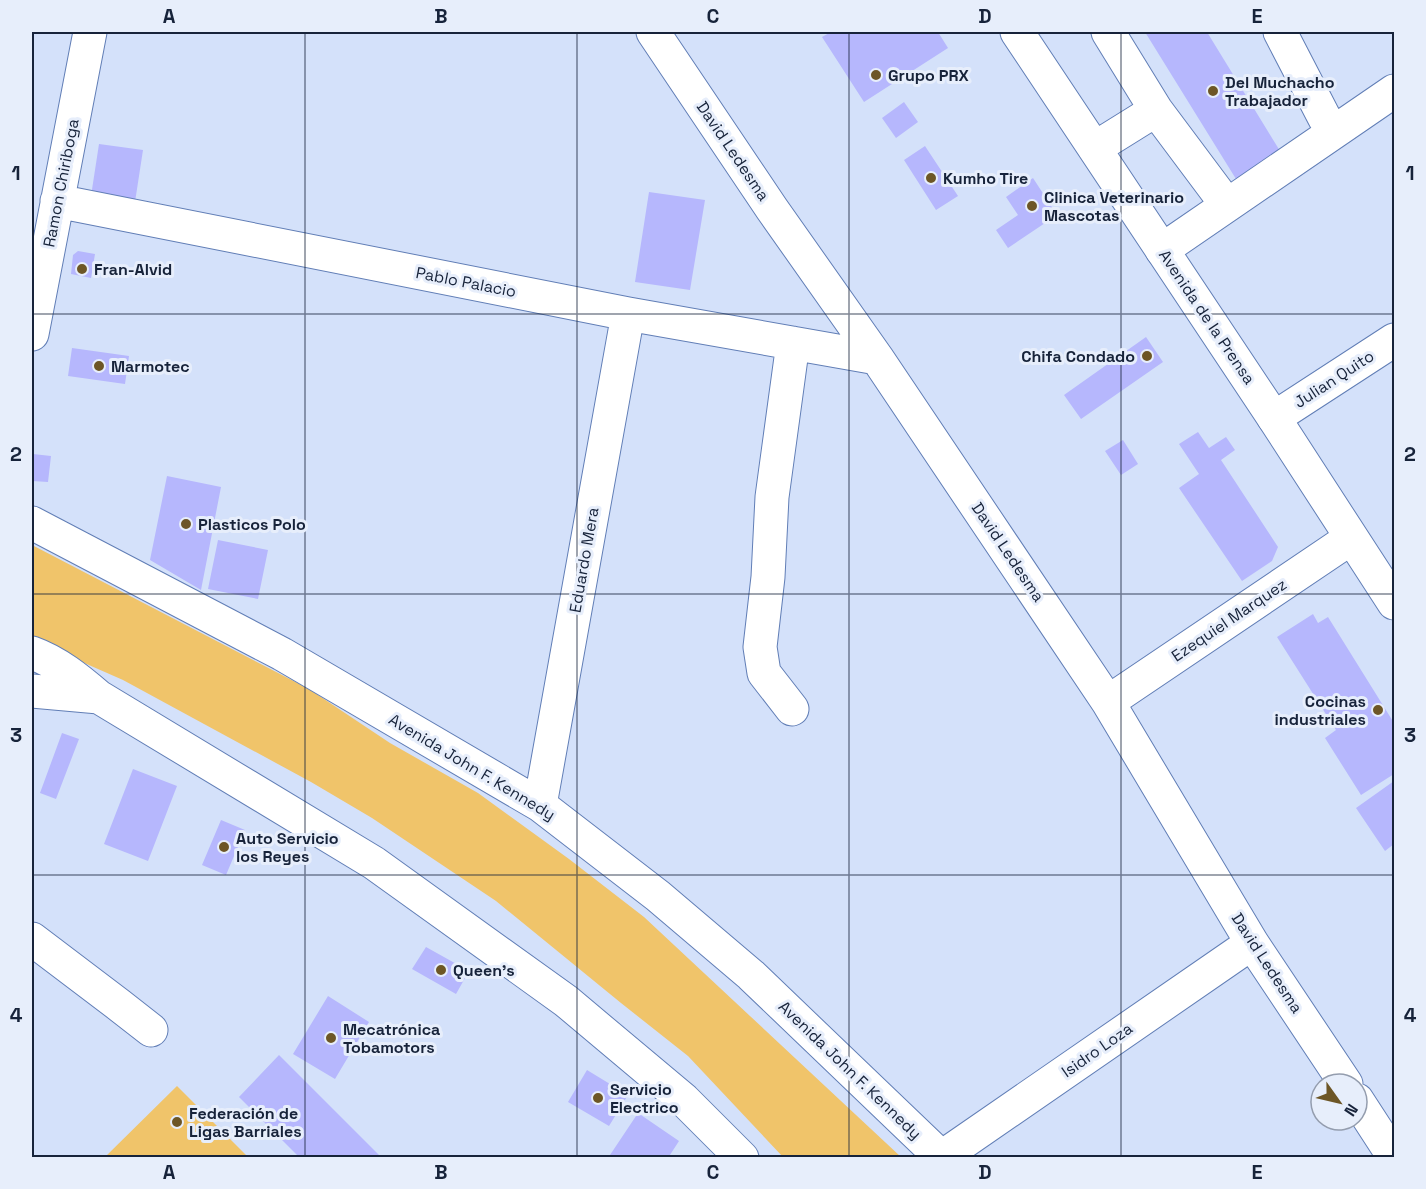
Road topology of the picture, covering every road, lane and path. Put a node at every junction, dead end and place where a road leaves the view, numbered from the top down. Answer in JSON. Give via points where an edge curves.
{"nodes":[{"id":1,"x":90,"y":32,"type":"edge"},
{"id":2,"x":653,"y":32,"type":"edge"},
{"id":3,"x":1017,"y":32,"type":"edge"},
{"id":4,"x":1108,"y":32,"type":"edge"},
{"id":5,"x":1280,"y":32,"type":"edge"},
{"id":6,"x":1395,"y":91,"type":"edge"},
{"id":7,"x":1156,"y":110,"type":"junction"},
{"id":8,"x":1334,"y":132,"type":"junction"},
{"id":9,"x":1095,"y":148,"type":"junction"},
{"id":10,"x":57,"y":201,"type":"junction"},
{"id":11,"x":1227,"y":205,"type":"junction"},
{"id":12,"x":1162,"y":250,"type":"junction"},
{"id":13,"x":628,"y":314,"type":"junction"},
{"id":14,"x":32,"y":334,"type":"edge"},
{"id":15,"x":1395,"y":340,"type":"edge"},
{"id":16,"x":794,"y":343,"type":"junction"},
{"id":17,"x":877,"y":358,"type":"junction"},
{"id":18,"x":1274,"y":418,"type":"junction"},
{"id":19,"x":32,"y":523,"type":"edge"},
{"id":20,"x":1351,"y":538,"type":"junction"},
{"id":21,"x":1395,"y":603,"type":"edge"},
{"id":22,"x":32,"y":653,"type":"edge"},
{"id":23,"x":32,"y":691,"type":"edge"},
{"id":24,"x":99,"y":697,"type":"junction"},
{"id":25,"x":1108,"y":702,"type":"junction"},
{"id":26,"x":792,"y":709,"type":"dead end"},
{"id":27,"x":540,"y":805,"type":"junction"},
{"id":28,"x":32,"y":939,"type":"edge"},
{"id":29,"x":1252,"y":943,"type":"junction"},
{"id":30,"x":151,"y":1030,"type":"dead end"},
{"id":31,"x":1338,"y":1072,"type":"edge"},
{"id":32,"x":1369,"y":1119,"type":"edge"},
{"id":33,"x":942,"y":1157,"type":"edge"},
{"id":34,"x":1395,"y":1157,"type":"edge"},
{"id":35,"x":742,"y":1158,"type":"edge"}],
"edges":[{"from":1,"to":10,"type":"street","name":"Ramon Chiriboga"},
{"from":2,"to":17,"type":"street","name":"David Ledesma"},
{"from":3,"to":9,"type":"street","name":"Avenida de la Prensa"},
{"from":4,"to":7,"type":"street"},
{"from":5,"to":8,"type":"street"},
{"from":6,"to":8,"type":"street"},
{"from":7,"to":9,"type":"street"},
{"from":7,"to":11,"type":"street"},
{"from":8,"to":11,"type":"street"},
{"from":9,"to":12,"type":"street","name":"Avenida de la Prensa"},
{"from":10,"to":13,"type":"street","name":"Pablo Palacio"},
{"from":10,"to":14,"type":"street","name":"Ramon Chiriboga"},
{"from":11,"to":12,"type":"street"},
{"from":12,"to":18,"type":"street","name":"Avenida de la Prensa"},
{"from":13,"to":16,"type":"street","name":"Pablo Palacio"},
{"from":13,"to":27,"type":"street","name":"Eduardo Mera"},
{"from":15,"to":18,"type":"street","name":"Julian Quito"},
{"from":16,"to":17,"type":"street","name":"Pablo Palacio"},
{"from":16,"to":26,"type":"street","via":[[772,497],[760,647],[764,673]]},
{"from":17,"to":25,"type":"street","name":"David Ledesma"},
{"from":18,"to":20,"type":"street","name":"Avenida de la Prensa"},
{"from":19,"to":27,"type":"street","name":"Avenida John F. Kennedy","via":[[282,654]]},
{"from":20,"to":21,"type":"street","name":"Avenida de la Prensa"},
{"from":20,"to":25,"type":"street","name":"Ezequiel Marquez"},
{"from":22,"to":24,"type":"street","via":[[70,673]]},
{"from":23,"to":24,"type":"street"},
{"from":24,"to":35,"type":"street","via":[[374,863],[566,1001],[684,1100]]},
{"from":25,"to":29,"type":"street","name":"David Ledesma"},
{"from":27,"to":33,"type":"street","name":"Avenida John F. Kennedy","via":[[658,896],[751,975]]},
{"from":28,"to":30,"type":"street"},
{"from":29,"to":31,"type":"street","name":"David Ledesma"},
{"from":29,"to":33,"type":"street","name":"Isidro Loza"},
{"from":32,"to":34,"type":"street"}]}
